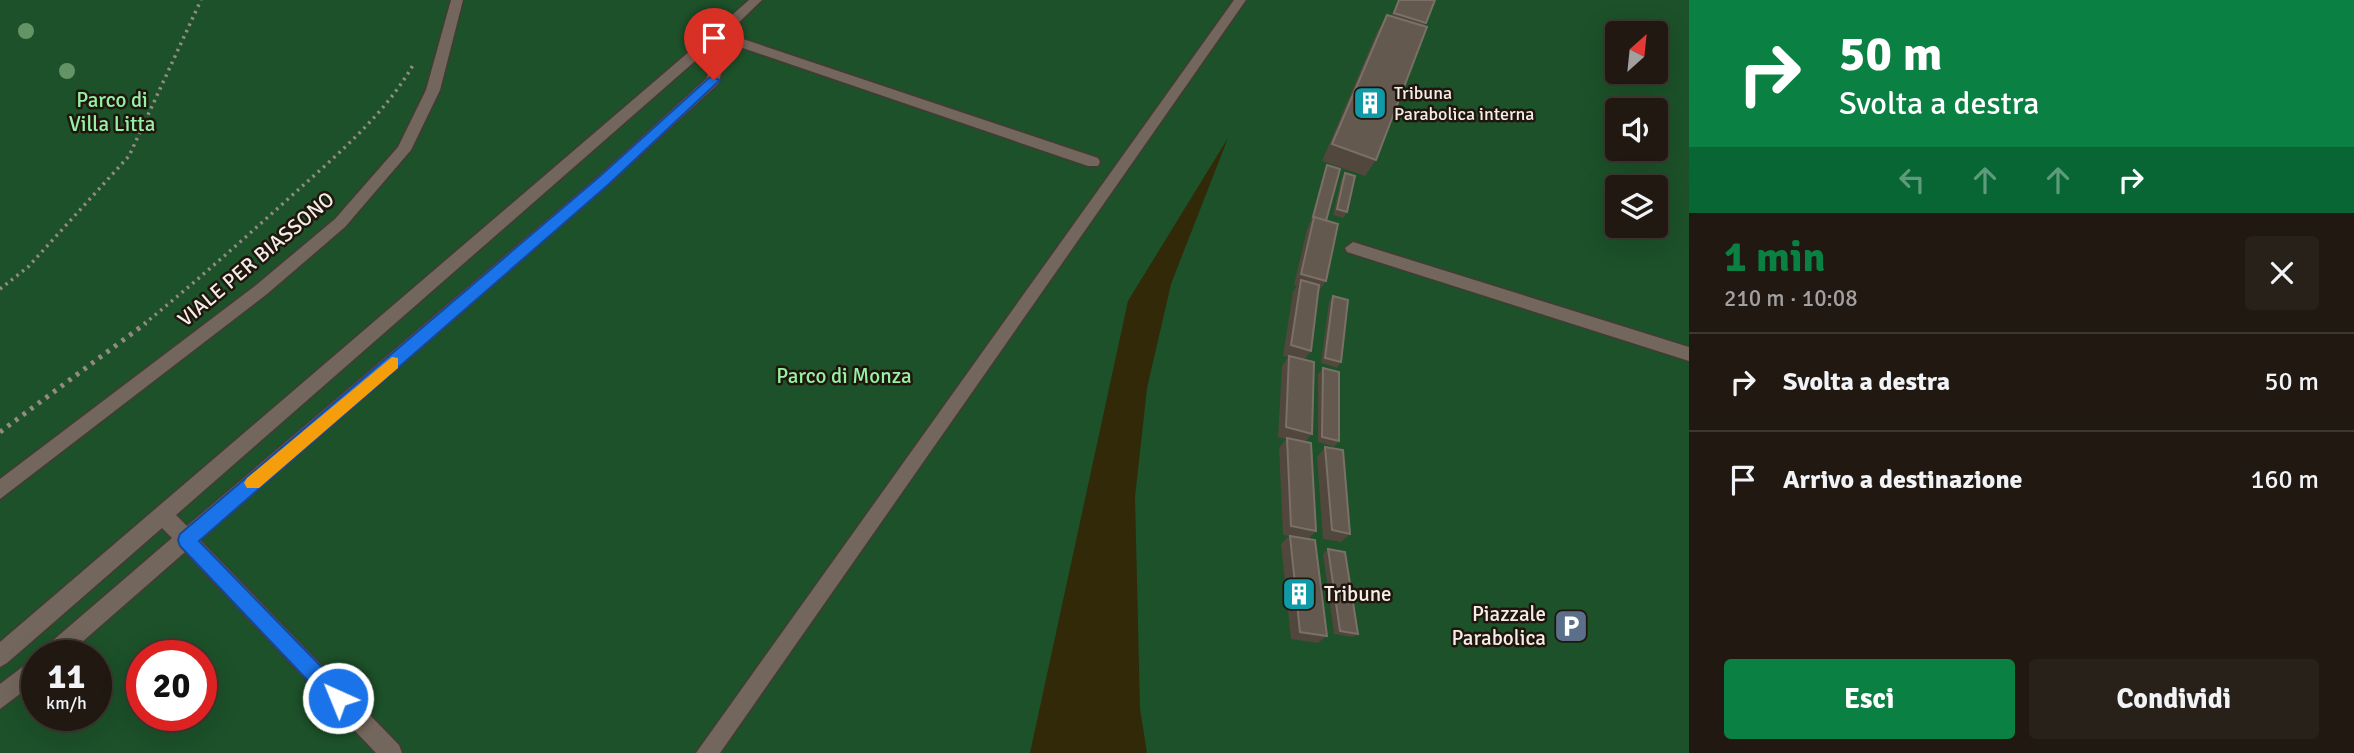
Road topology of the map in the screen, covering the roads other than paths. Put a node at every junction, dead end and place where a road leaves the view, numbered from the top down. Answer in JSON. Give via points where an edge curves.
{"nodes":[{"id":1,"x":457,"y":0,"type":"edge"},
{"id":2,"x":756,"y":0,"type":"edge"},
{"id":3,"x":1240,"y":0,"type":"edge"},
{"id":4,"x":720,"y":39,"type":"junction"},
{"id":5,"x":1093,"y":162,"type":"dead end"},
{"id":6,"x":1353,"y":248,"type":"dead end"},
{"id":7,"x":1689,"y":354,"type":"edge"},
{"id":8,"x":0,"y":490,"type":"edge"},
{"id":9,"x":164,"y":516,"type":"junction"},
{"id":10,"x":187,"y":540,"type":"junction"},
{"id":11,"x":69,"y":640,"type":"edge"},
{"id":12,"x":0,"y":656,"type":"edge"},
{"id":13,"x":21,"y":680,"type":"edge"},
{"id":14,"x":0,"y":698,"type":"edge"},
{"id":15,"x":391,"y":753,"type":"edge"},
{"id":16,"x":707,"y":753,"type":"edge"}],
"edges":[{"from":1,"to":8,"type":"lane","name":"VIALE PER BIASSONO","via":[[433,90],[404,150],[340,223],[261,290]]},
{"from":2,"to":4,"type":"lane"},
{"from":3,"to":16,"type":"lane"},
{"from":4,"to":5,"type":"lane"},
{"from":4,"to":9,"type":"lane"},
{"from":4,"to":10,"type":"lane","via":[[714,80]]},
{"from":6,"to":7,"type":"lane"},
{"from":9,"to":10,"type":"lane"},
{"from":9,"to":12,"type":"lane"},
{"from":10,"to":11,"type":"lane"},
{"from":10,"to":15,"type":"lane"},
{"from":13,"to":14,"type":"lane"}]}
